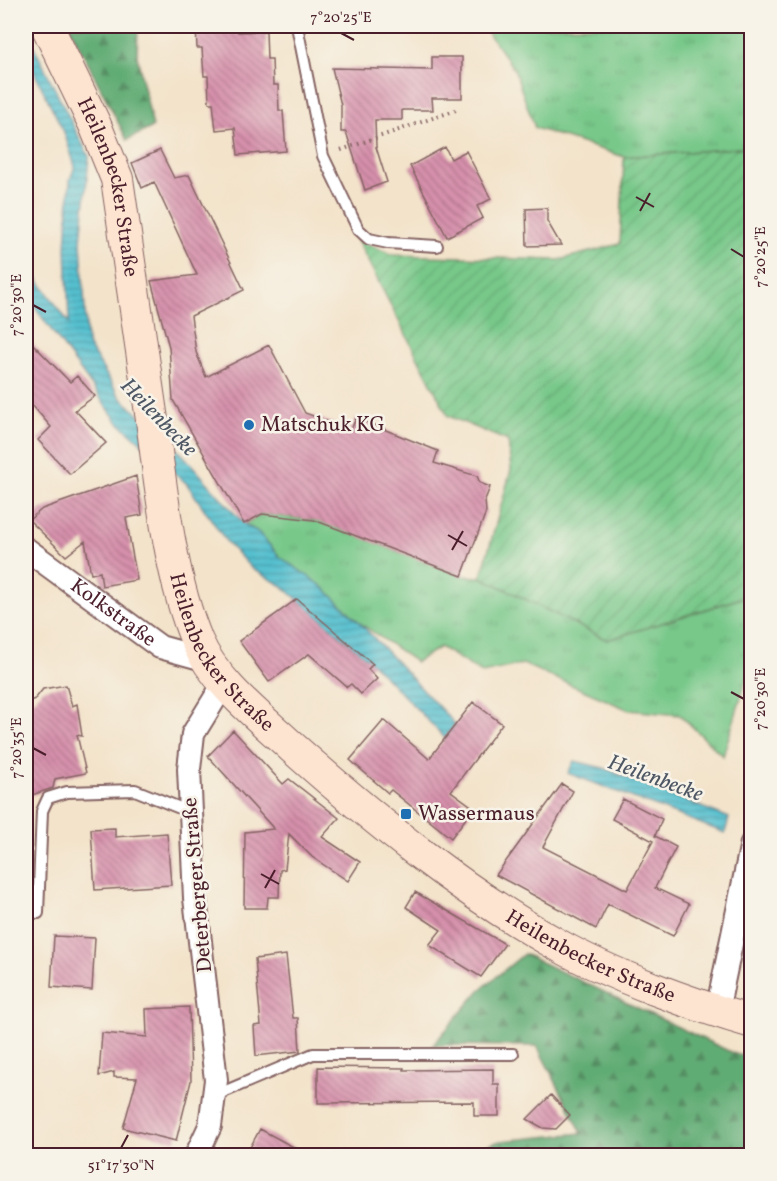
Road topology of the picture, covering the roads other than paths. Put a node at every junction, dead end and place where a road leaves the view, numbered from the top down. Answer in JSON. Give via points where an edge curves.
{"nodes":[{"id":1,"x":47,"y":26,"type":"edge"},
{"id":2,"x":297,"y":26,"type":"edge"},
{"id":3,"x":437,"y":246,"type":"dead end"},
{"id":4,"x":26,"y":549,"type":"edge"},
{"id":5,"x":216,"y":671,"type":"junction"},
{"id":6,"x":190,"y":812,"type":"junction"},
{"id":7,"x":752,"y":843,"type":"edge"},
{"id":8,"x":38,"y":913,"type":"dead end"},
{"id":9,"x":717,"y":1011,"type":"junction"},
{"id":10,"x":752,"y":1022,"type":"edge"},
{"id":11,"x":513,"y":1054,"type":"dead end"},
{"id":12,"x":214,"y":1096,"type":"junction"},
{"id":13,"x":196,"y":1155,"type":"edge"}],
"edges":[{"from":1,"to":5,"type":"main road","name":"Heilenbecker Straße","via":[[117,179],[158,466],[184,609]]},
{"from":2,"to":3,"type":"lane","via":[[323,156],[358,230],[388,243]]},
{"from":4,"to":5,"type":"street","name":"Kolkstraße","via":[[160,647]]},
{"from":5,"to":6,"type":"street","name":"Deterberger Straße","via":[[193,734]]},
{"from":5,"to":9,"type":"main road","name":"Heilenbecker Straße","via":[[310,763],[383,824],[506,914],[586,959]]},
{"from":6,"to":8,"type":"lane","via":[[135,790],[67,792],[48,798],[42,811]]},
{"from":6,"to":12,"type":"street","name":"Deterberger Straße","via":[[195,898],[213,1036]]},
{"from":7,"to":9,"type":"street"},
{"from":9,"to":10,"type":"main road","name":"Heilenbecker Straße"},
{"from":11,"to":12,"type":"lane","via":[[313,1054]]},
{"from":12,"to":13,"type":"street","name":"Deterberger Straße","via":[[210,1126]]}]}
